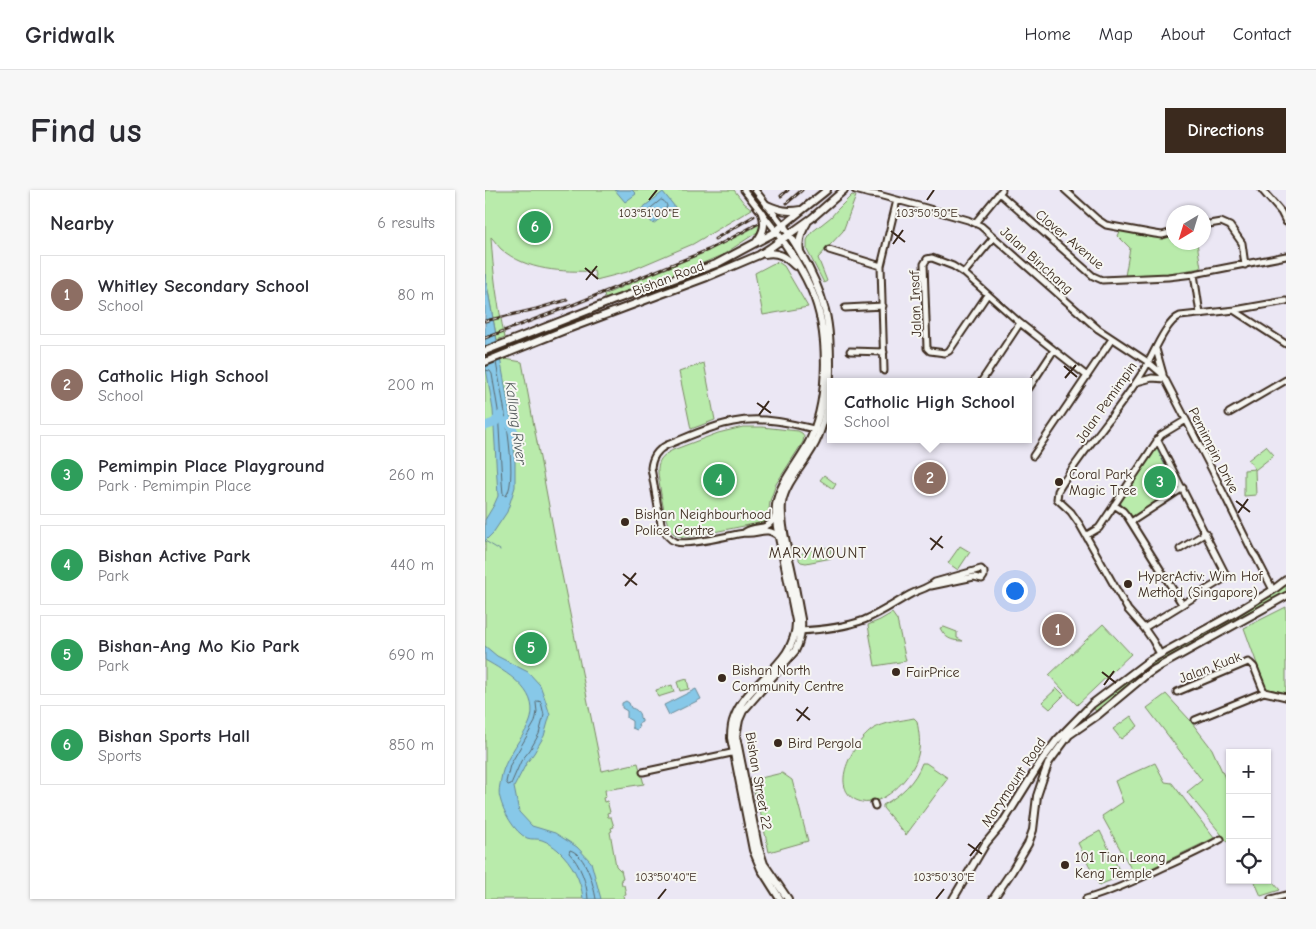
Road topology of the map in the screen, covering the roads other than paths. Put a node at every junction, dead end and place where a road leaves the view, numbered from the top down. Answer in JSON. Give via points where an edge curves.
{"nodes":[{"id":1,"x":744,"y":190,"type":"edge"},
{"id":2,"x":755,"y":190,"type":"edge"},
{"id":3,"x":827,"y":190,"type":"edge"},
{"id":4,"x":844,"y":190,"type":"edge"},
{"id":5,"x":855,"y":190,"type":"edge"},
{"id":6,"x":873,"y":190,"type":"edge"},
{"id":7,"x":1065,"y":190,"type":"edge"},
{"id":8,"x":1262,"y":190,"type":"edge"},
{"id":9,"x":1001,"y":192,"type":"edge"},
{"id":10,"x":879,"y":195,"type":"junction"},
{"id":11,"x":897,"y":200,"type":"junction"},
{"id":12,"x":767,"y":205,"type":"junction"},
{"id":13,"x":802,"y":210,"type":"junction"},
{"id":14,"x":762,"y":213,"type":"junction"},
{"id":15,"x":812,"y":218,"type":"junction"},
{"id":16,"x":975,"y":222,"type":"junction"},
{"id":17,"x":1286,"y":222,"type":"edge"},
{"id":18,"x":1211,"y":224,"type":"edge"},
{"id":19,"x":783,"y":225,"type":"junction"},
{"id":20,"x":776,"y":231,"type":"junction"},
{"id":21,"x":789,"y":234,"type":"junction"},
{"id":22,"x":1166,"y":234,"type":"edge"},
{"id":23,"x":994,"y":237,"type":"junction"},
{"id":24,"x":782,"y":239,"type":"junction"},
{"id":25,"x":754,"y":244,"type":"junction"},
{"id":26,"x":829,"y":250,"type":"dead end"},
{"id":27,"x":800,"y":252,"type":"junction"},
{"id":28,"x":759,"y":255,"type":"junction"},
{"id":29,"x":1286,"y":256,"type":"edge"},
{"id":30,"x":1245,"y":264,"type":"junction"},
{"id":31,"x":881,"y":266,"type":"junction"},
{"id":32,"x":964,"y":273,"type":"junction"},
{"id":33,"x":804,"y":274,"type":"junction"},
{"id":34,"x":1194,"y":274,"type":"junction"},
{"id":35,"x":987,"y":295,"type":"junction"},
{"id":36,"x":1286,"y":301,"type":"edge"},
{"id":37,"x":883,"y":306,"type":"junction"},
{"id":38,"x":845,"y":308,"type":"dead end"},
{"id":39,"x":1235,"y":310,"type":"junction"},
{"id":40,"x":1200,"y":314,"type":"junction"},
{"id":41,"x":1020,"y":323,"type":"junction"},
{"id":42,"x":1112,"y":339,"type":"junction"},
{"id":43,"x":1286,"y":344,"type":"edge"},
{"id":44,"x":1155,"y":348,"type":"junction"},
{"id":45,"x":1054,"y":350,"type":"junction"},
{"id":46,"x":485,"y":351,"type":"edge"},
{"id":47,"x":850,"y":351,"type":"dead end"},
{"id":48,"x":884,"y":352,"type":"junction"},
{"id":49,"x":485,"y":362,"type":"edge"},
{"id":50,"x":1149,"y":362,"type":"junction"},
{"id":51,"x":884,"y":371,"type":"dead end"},
{"id":52,"x":1087,"y":376,"type":"junction"},
{"id":53,"x":830,"y":378,"type":"edge"},
{"id":54,"x":984,"y":378,"type":"edge"},
{"id":55,"x":1165,"y":379,"type":"junction"},
{"id":56,"x":1286,"y":380,"type":"edge"},
{"id":57,"x":1137,"y":382,"type":"junction"},
{"id":58,"x":1032,"y":383,"type":"edge"},
{"id":59,"x":827,"y":405,"type":"edge"},
{"id":60,"x":1229,"y":413,"type":"dead end"},
{"id":61,"x":1186,"y":420,"type":"junction"},
{"id":62,"x":817,"y":430,"type":"junction"},
{"id":63,"x":1157,"y":440,"type":"junction"},
{"id":64,"x":1033,"y":456,"type":"dead end"},
{"id":65,"x":1183,"y":488,"type":"junction"},
{"id":66,"x":1114,"y":505,"type":"junction"},
{"id":67,"x":776,"y":515,"type":"junction"},
{"id":68,"x":1131,"y":522,"type":"junction"},
{"id":69,"x":744,"y":532,"type":"junction"},
{"id":70,"x":1206,"y":533,"type":"junction"},
{"id":71,"x":1087,"y":535,"type":"junction"},
{"id":72,"x":779,"y":538,"type":"junction"},
{"id":73,"x":1180,"y":549,"type":"dead end"},
{"id":74,"x":1286,"y":580,"type":"edge"},
{"id":75,"x":931,"y":586,"type":"junction"},
{"id":76,"x":1272,"y":591,"type":"junction"},
{"id":77,"x":1286,"y":596,"type":"edge"},
{"id":78,"x":1182,"y":604,"type":"junction"},
{"id":79,"x":1143,"y":628,"type":"junction"},
{"id":80,"x":799,"y":631,"type":"junction"},
{"id":81,"x":1160,"y":654,"type":"junction"},
{"id":82,"x":1177,"y":692,"type":"dead end"},
{"id":83,"x":1264,"y":692,"type":"junction"},
{"id":84,"x":1286,"y":697,"type":"edge"},
{"id":85,"x":1195,"y":720,"type":"dead end"},
{"id":86,"x":736,"y":752,"type":"junction"},
{"id":87,"x":643,"y":772,"type":"dead end"},
{"id":88,"x":1221,"y":839,"type":"dead end"},
{"id":89,"x":1286,"y":895,"type":"edge"},
{"id":90,"x":780,"y":899,"type":"edge"},
{"id":91,"x":788,"y":899,"type":"edge"},
{"id":92,"x":953,"y":899,"type":"edge"},
{"id":93,"x":993,"y":899,"type":"edge"},
{"id":94,"x":1086,"y":899,"type":"edge"},
{"id":95,"x":1271,"y":899,"type":"edge"}],
"edges":[{"from":1,"to":14,"type":"street"},
{"from":2,"to":12,"type":"street"},
{"from":3,"to":13,"type":"main road","name":"Bishan Road"},
{"from":4,"to":15,"type":"main road","name":"Bishan Road"},
{"from":5,"to":10,"type":"street","name":"Jalan Binchang"},
{"from":6,"to":10,"type":"street","name":"Jalan Binchang"},
{"from":7,"to":22,"type":"street","via":[[1107,225]]},
{"from":8,"to":17,"type":"street"},
{"from":9,"to":16,"type":"street"},
{"from":9,"to":34,"type":"street","name":"Clover Avenue","via":[[1097,279]]},
{"from":10,"to":11,"type":"street","name":"Jalan Binchang"},
{"from":11,"to":16,"type":"street","name":"Jalan Binchang"},
{"from":11,"to":31,"type":"street"},
{"from":12,"to":13,"type":"main road","via":[[784,211]]},
{"from":12,"to":19,"type":"street"},
{"from":13,"to":19,"type":"main road","name":"Bishan Road"},
{"from":14,"to":20,"type":"street"},
{"from":14,"to":25,"type":"main road","via":[[763,233]]},
{"from":15,"to":21,"type":"main road","name":"Bishan Road"},
{"from":15,"to":27,"type":"main road","via":[[800,234]]},
{"from":16,"to":23,"type":"street","name":"Jalan Binchang"},
{"from":18,"to":30,"type":"street","via":[[1222,222],[1230,226],[1241,241]]},
{"from":19,"to":20,"type":"main road","name":"Bishan Road"},
{"from":19,"to":21,"type":"main road","name":"Bishan Street 22"},
{"from":20,"to":24,"type":"main road","name":"Bishan Street 22"},
{"from":20,"to":25,"type":"main road","name":"Bishan Road"},
{"from":21,"to":24,"type":"main road","name":"Bishan Road"},
{"from":21,"to":27,"type":"main road","name":"Bishan Street 22"},
{"from":23,"to":32,"type":"street"},
{"from":23,"to":42,"type":"street","name":"Jalan Binchang"},
{"from":24,"to":28,"type":"main road","name":"Bishan Road"},
{"from":24,"to":33,"type":"main road","name":"Bishan Street 22"},
{"from":25,"to":46,"type":"main road","name":"Bishan Road","via":[[716,264]]},
{"from":26,"to":31,"type":"street"},
{"from":27,"to":53,"type":"main road","name":"Bishan Street 22","via":[[825,310]]},
{"from":28,"to":33,"type":"main road","via":[[779,254]]},
{"from":28,"to":49,"type":"main road","name":"Bishan Road"},
{"from":29,"to":30,"type":"street","name":"Clover Avenue"},
{"from":30,"to":34,"type":"street","name":"Clover Avenue"},
{"from":31,"to":37,"type":"street"},
{"from":32,"to":35,"type":"street"},
{"from":32,"to":35,"type":"street","name":"Jalan Insaf","via":[[932,258],[924,264],[927,348],[930,351],[949,351]]},
{"from":33,"to":62,"type":"main road","name":"Bishan Street 22","via":[[823,327],[823,396]]},
{"from":34,"to":40,"type":"street"},
{"from":35,"to":41,"type":"street"},
{"from":36,"to":39,"type":"street","name":"Jalan Pemimpin"},
{"from":37,"to":38,"type":"street"},
{"from":37,"to":48,"type":"street"},
{"from":39,"to":40,"type":"street","name":"Jalan Pemimpin"},
{"from":39,"to":43,"type":"street"},
{"from":40,"to":44,"type":"street","name":"Jalan Pemimpin","via":[[1175,318]]},
{"from":41,"to":45,"type":"street"},
{"from":41,"to":54,"type":"street"},
{"from":42,"to":50,"type":"street","name":"Jalan Binchang"},
{"from":42,"to":52,"type":"street"},
{"from":44,"to":50,"type":"street","name":"Jalan Pemimpin"},
{"from":44,"to":55,"type":"street"},
{"from":45,"to":52,"type":"street"},
{"from":45,"to":58,"type":"street"},
{"from":47,"to":48,"type":"street"},
{"from":48,"to":51,"type":"street"},
{"from":50,"to":55,"type":"street","name":"Pemimpin Drive"},
{"from":50,"to":57,"type":"street","name":"Jalan Pemimpin"},
{"from":52,"to":64,"type":"street"},
{"from":55,"to":57,"type":"street"},
{"from":55,"to":61,"type":"street","name":"Pemimpin Drive"},
{"from":56,"to":60,"type":"street"},
{"from":57,"to":71,"type":"street","name":"Jalan Pemimpin","via":[[1058,491],[1057,499]]},
{"from":59,"to":62,"type":"main road","name":"Bishan Street 22"},
{"from":61,"to":63,"type":"street"},
{"from":61,"to":76,"type":"street","name":"Pemimpin Drive"},
{"from":62,"to":67,"type":"main road","name":"Bishan Street 22","via":[[779,493]]},
{"from":62,"to":69,"type":"street","via":[[765,420],[731,422],[667,445],[653,457],[651,468],[661,524],[669,538],[684,543]]},
{"from":62,"to":80,"type":"main road","name":"Bishan Street 22","via":[[817,439],[782,503],[782,525],[801,619]]},
{"from":63,"to":65,"type":"street"},
{"from":63,"to":66,"type":"street"},
{"from":65,"to":68,"type":"street"},
{"from":65,"to":70,"type":"street"},
{"from":66,"to":68,"type":"street"},
{"from":66,"to":71,"type":"street","via":[[1099,528]]},
{"from":67,"to":69,"type":"street","via":[[767,527]]},
{"from":67,"to":72,"type":"main road","name":"Bishan Street 22"},
{"from":68,"to":78,"type":"street"},
{"from":69,"to":72,"type":"street","via":[[768,530]]},
{"from":70,"to":73,"type":"street"},
{"from":70,"to":78,"type":"street","via":[[1226,577]]},
{"from":71,"to":79,"type":"street","via":[[1128,610]]},
{"from":72,"to":80,"type":"main road","name":"Bishan Street 22"},
{"from":74,"to":76,"type":"main road","name":"Marymount Road"},
{"from":75,"to":75,"type":"street","via":[[977,570],[984,572],[982,579],[975,577]]},
{"from":75,"to":80,"type":"street","via":[[863,620]]},
{"from":76,"to":81,"type":"main road","name":"Marymount Road"},
{"from":77,"to":93,"type":"main road","name":"Marymount Road","via":[[1155,669],[1069,735],[1049,762],[1037,796],[1028,844]]},
{"from":78,"to":79,"type":"street"},
{"from":79,"to":81,"type":"street"},
{"from":80,"to":86,"type":"main road","name":"Bishan Street 22","via":[[801,639],[795,651],[743,711],[737,727]]},
{"from":81,"to":92,"type":"main road","name":"Marymount Road","via":[[1092,704],[1057,740],[986,843]]},
{"from":82,"to":83,"type":"street","name":"Jalan Kuak","via":[[1248,662],[1254,667]]},
{"from":83,"to":84,"type":"street"},
{"from":83,"to":85,"type":"street"},
{"from":86,"to":87,"type":"street"},
{"from":86,"to":90,"type":"main road","name":"Bishan Street 22","via":[[753,850]]},
{"from":86,"to":91,"type":"main road","name":"Bishan Street 22","via":[[758,846],[770,874]]},
{"from":88,"to":94,"type":"street","via":[[1132,883]]},
{"from":89,"to":95,"type":"street"}]}
